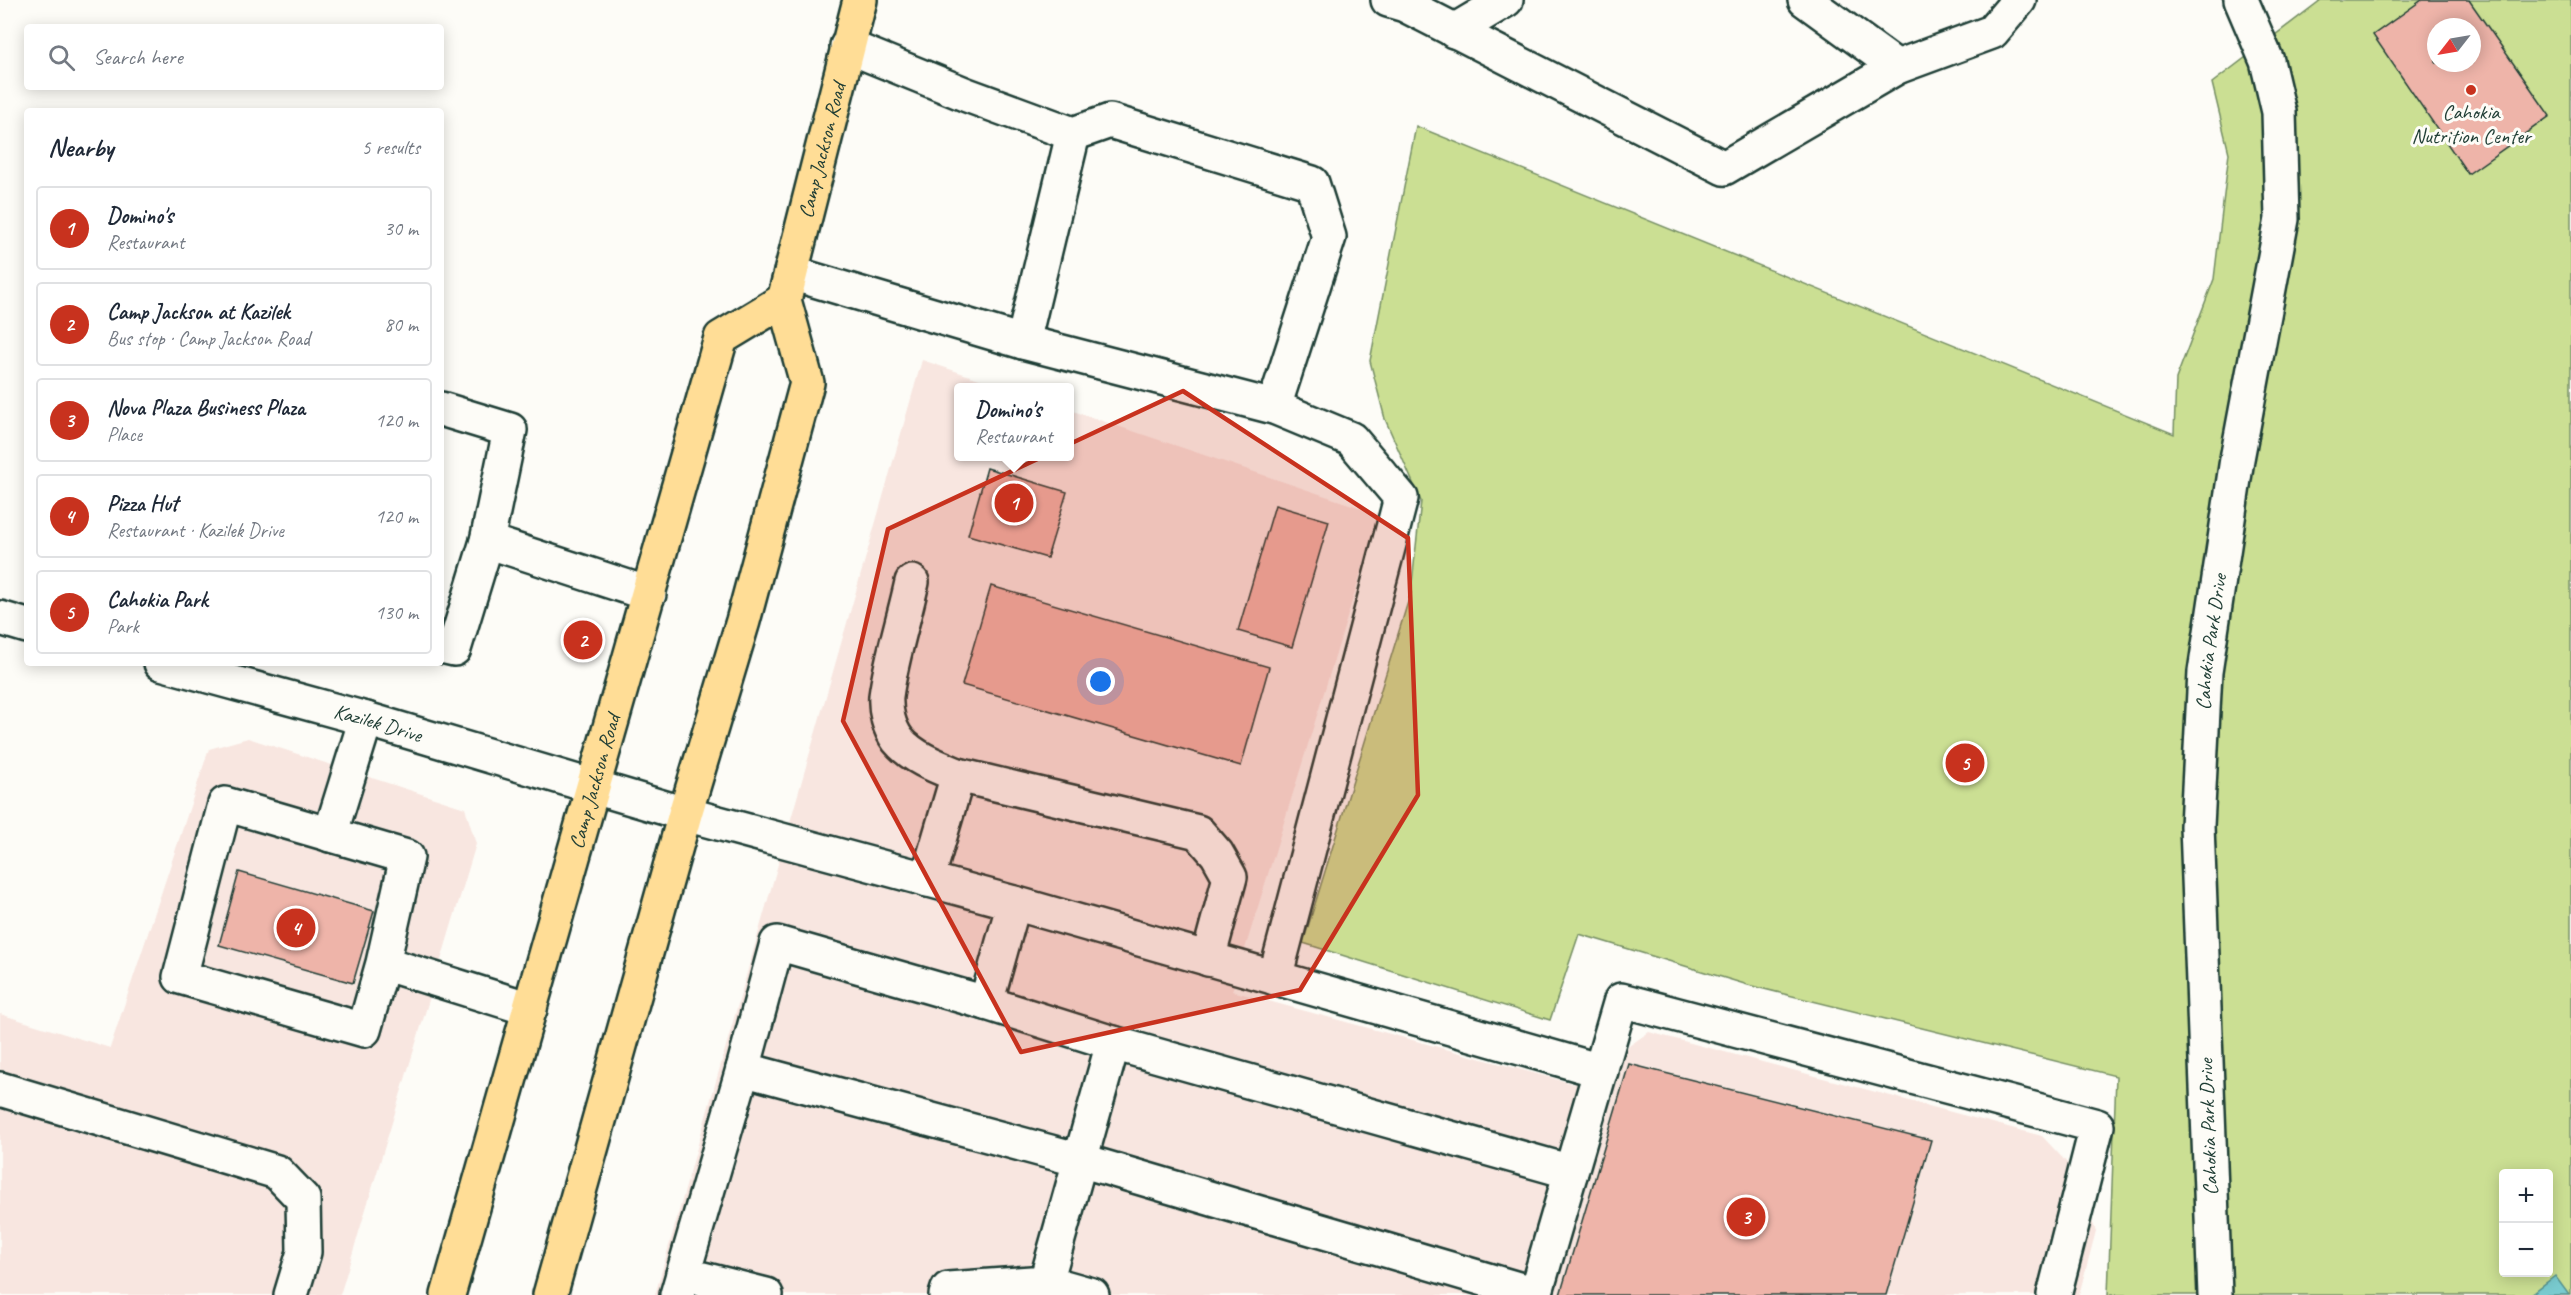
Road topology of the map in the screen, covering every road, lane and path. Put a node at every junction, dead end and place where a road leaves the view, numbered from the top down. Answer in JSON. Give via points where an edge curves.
{"nodes":[{"id":1,"x":860,"y":0,"type":"edge"},
{"id":2,"x":1388,"y":0,"type":"edge"},
{"id":3,"x":1506,"y":0,"type":"edge"},
{"id":4,"x":1804,"y":0,"type":"edge"},
{"id":5,"x":2019,"y":0,"type":"edge"},
{"id":6,"x":2241,"y":0,"type":"edge"},
{"id":7,"x":1454,"y":31,"type":"junction"},
{"id":8,"x":847,"y":46,"type":"junction"},
{"id":9,"x":1897,"y":67,"type":"junction"},
{"id":10,"x":1073,"y":134,"type":"junction"},
{"id":11,"x":788,"y":286,"type":"junction"},
{"id":12,"x":1023,"y":342,"type":"junction"},
{"id":13,"x":1274,"y":407,"type":"junction"},
{"id":14,"x":444,"y":411,"type":"edge"},
{"id":15,"x":487,"y":541,"type":"junction"},
{"id":16,"x":912,"y":582,"type":"dead end"},
{"id":17,"x":649,"y":594,"type":"junction"},
{"id":18,"x":0,"y":618,"type":"edge"},
{"id":19,"x":24,"y":625,"type":"edge"},
{"id":20,"x":444,"y":647,"type":"edge"},
{"id":21,"x":181,"y":666,"type":"edge"},
{"id":22,"x":366,"y":719,"type":"junction"},
{"id":23,"x":958,"y":775,"type":"junction"},
{"id":24,"x":593,"y":788,"type":"junction"},
{"id":25,"x":685,"y":814,"type":"junction"},
{"id":26,"x":330,"y":834,"type":"junction"},
{"id":27,"x":927,"y":880,"type":"junction"},
{"id":28,"x":1014,"y":903,"type":"junction"},
{"id":29,"x":1209,"y":959,"type":"junction"},
{"id":30,"x":383,"y":963,"type":"junction"},
{"id":31,"x":1275,"y":978,"type":"junction"},
{"id":32,"x":986,"y":1003,"type":"junction"},
{"id":33,"x":530,"y":1009,"type":"junction"},
{"id":34,"x":1113,"y":1043,"type":"junction"},
{"id":35,"x":743,"y":1069,"type":"junction"},
{"id":36,"x":1600,"y":1071,"type":"junction"},
{"id":37,"x":0,"y":1089,"type":"edge"},
{"id":38,"x":1080,"y":1160,"type":"junction"},
{"id":39,"x":1571,"y":1172,"type":"junction"},
{"id":40,"x":1046,"y":1282,"type":"junction"},
{"id":41,"x":680,"y":1285,"type":"edge"},
{"id":42,"x":291,"y":1295,"type":"edge"},
{"id":43,"x":448,"y":1295,"type":"edge"},
{"id":44,"x":550,"y":1295,"type":"edge"},
{"id":45,"x":766,"y":1295,"type":"edge"},
{"id":46,"x":946,"y":1295,"type":"edge"},
{"id":47,"x":1092,"y":1295,"type":"edge"},
{"id":48,"x":1535,"y":1295,"type":"edge"},
{"id":49,"x":2054,"y":1295,"type":"edge"},
{"id":50,"x":2214,"y":1295,"type":"edge"}],
"edges":[{"from":1,"to":8,"type":"main road","name":"Camp Jackson Road"},
{"from":2,"to":7,"type":"street"},
{"from":3,"to":7,"type":"street"},
{"from":4,"to":9,"type":"street"},
{"from":5,"to":9,"type":"street","via":[[1992,32]]},
{"from":6,"to":50,"type":"street","name":"Cahokia Park Drive","via":[[2267,61],[2279,112],[2282,219],[2237,459],[2205,672],[2197,825]]},
{"from":7,"to":9,"type":"street","via":[[1724,168]]},
{"from":8,"to":10,"type":"street"},
{"from":8,"to":11,"type":"main road","name":"Camp Jackson Road"},
{"from":10,"to":12,"type":"street"},
{"from":10,"to":13,"type":"street","via":[[1110,121],[1312,183],[1329,237]]},
{"from":11,"to":12,"type":"street"},
{"from":11,"to":17,"type":"main road","name":"Camp Jackson Road","via":[[721,338]]},
{"from":11,"to":25,"type":"main road","name":"Camp Jackson Road","via":[[807,382],[743,621]]},
{"from":12,"to":13,"type":"street"},
{"from":13,"to":31,"type":"street","via":[[1351,440],[1401,498]]},
{"from":14,"to":15,"type":"street","via":[[510,430]]},
{"from":15,"to":17,"type":"street"},
{"from":15,"to":20,"type":"street","via":[[453,649]]},
{"from":16,"to":23,"type":"street","via":[[886,698],[889,724],[899,740],[926,762]]},
{"from":17,"to":24,"type":"main road","name":"Camp Jackson Road"},
{"from":18,"to":19,"type":"street"},
{"from":21,"to":22,"type":"street","name":"Kazilek Drive"},
{"from":22,"to":24,"type":"street","name":"Kazilek Drive"},
{"from":22,"to":26,"type":"street"},
{"from":23,"to":27,"type":"street"},
{"from":23,"to":29,"type":"street","via":[[1198,832],[1230,877]]},
{"from":24,"to":25,"type":"street","name":"Kazilek Drive"},
{"from":24,"to":33,"type":"main road","name":"Camp Jackson Road"},
{"from":25,"to":27,"type":"street","name":"Kazilek Drive"},
{"from":25,"to":44,"type":"main road","name":"Camp Jackson Road"},
{"from":26,"to":30,"type":"street","via":[[407,857]]},
{"from":26,"to":30,"type":"street","via":[[225,804],[180,977],[364,1030]]},
{"from":27,"to":28,"type":"street","name":"Kazilek Drive"},
{"from":28,"to":29,"type":"street","name":"Kazilek Drive"},
{"from":28,"to":32,"type":"street"},
{"from":29,"to":31,"type":"street","name":"Kazilek Drive"},
{"from":30,"to":33,"type":"street"},
{"from":31,"to":36,"type":"street","name":"Kazilek Drive"},
{"from":32,"to":34,"type":"street"},
{"from":32,"to":35,"type":"street","via":[[777,943]]},
{"from":33,"to":43,"type":"main road","name":"Camp Jackson Road"},
{"from":34,"to":38,"type":"street"},
{"from":34,"to":39,"type":"street"},
{"from":35,"to":38,"type":"street"},
{"from":35,"to":41,"type":"street"},
{"from":36,"to":39,"type":"street"},
{"from":36,"to":49,"type":"street","via":[[1621,1000],[2097,1126]]},
{"from":37,"to":42,"type":"street","via":[[277,1172],[303,1199],[304,1252]]},
{"from":38,"to":40,"type":"street"},
{"from":38,"to":48,"type":"street"},
{"from":39,"to":48,"type":"street"},
{"from":40,"to":46,"type":"street","via":[[948,1289]]},
{"from":40,"to":47,"type":"street"},
{"from":41,"to":45,"type":"street"}]}
